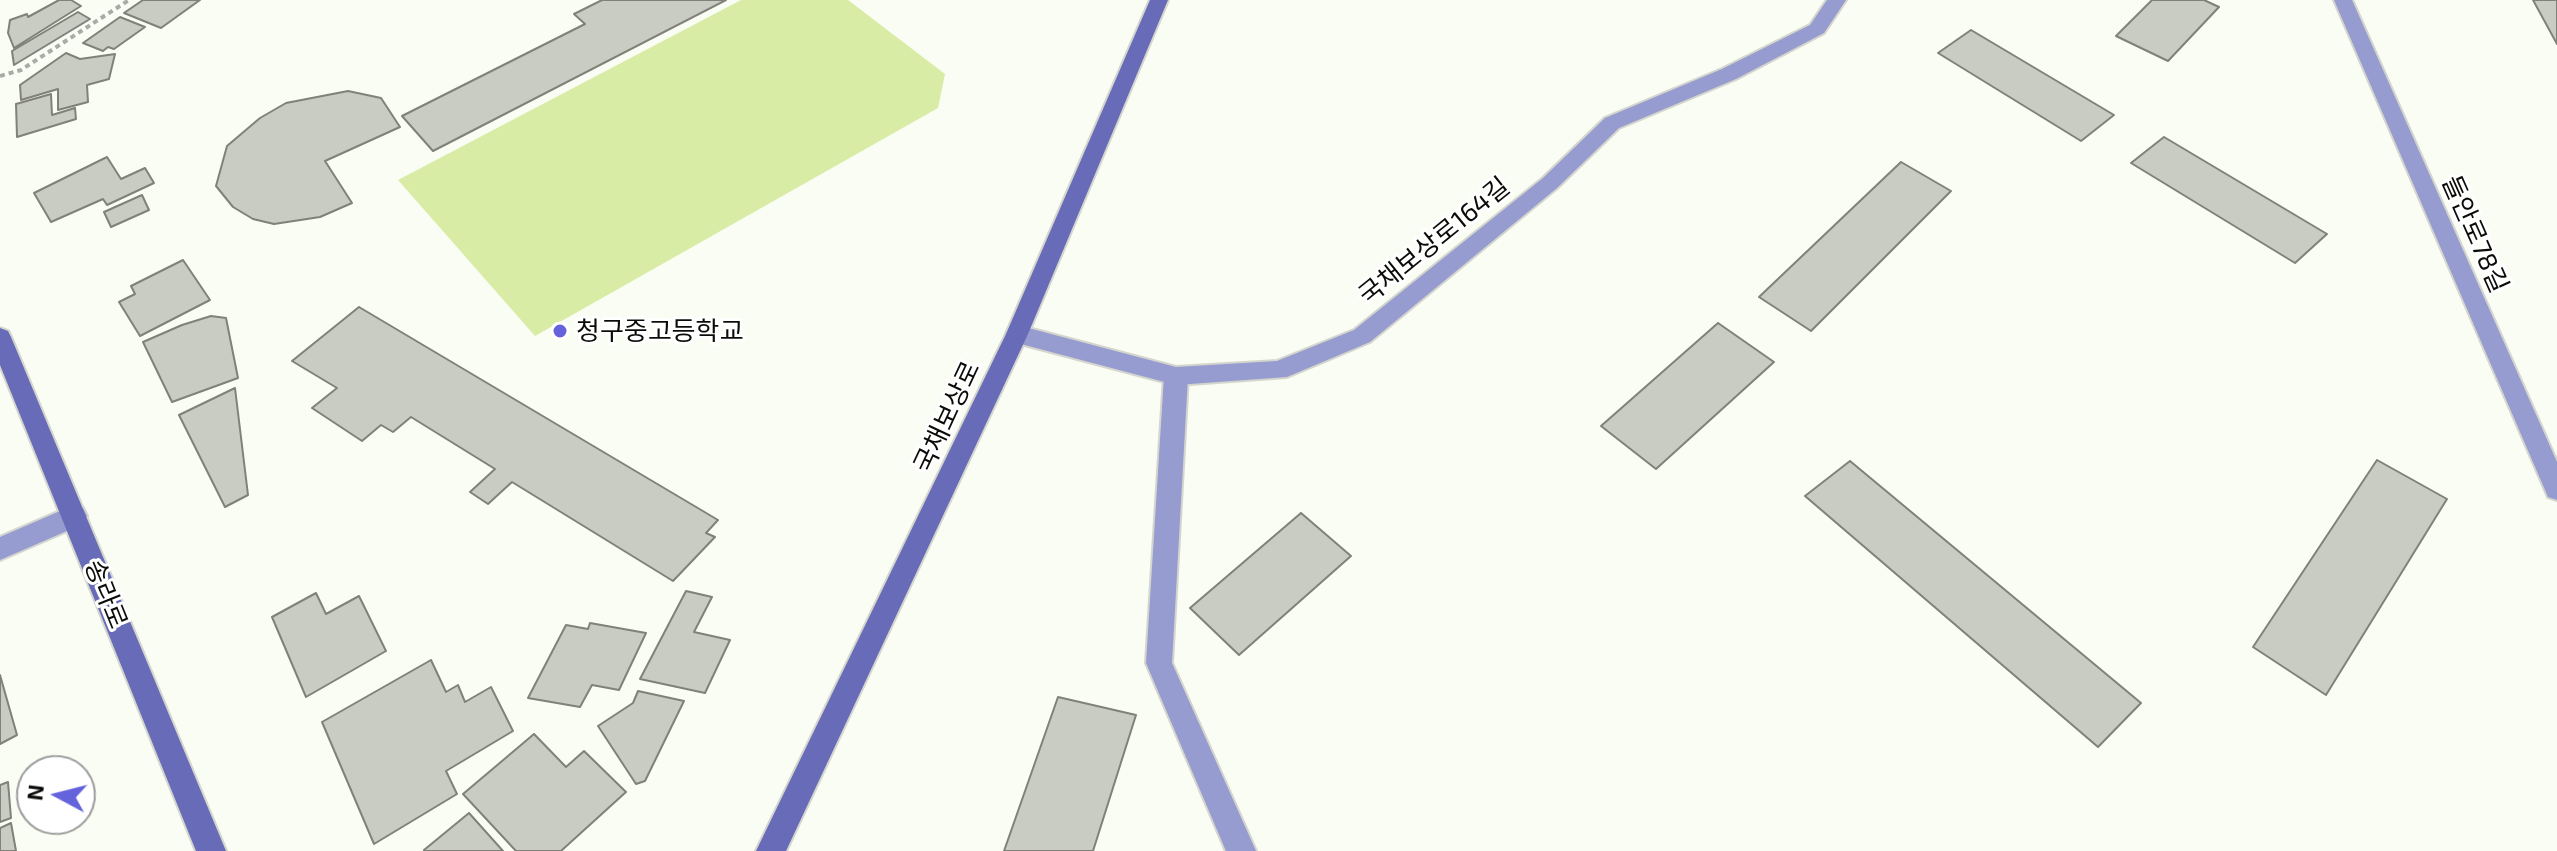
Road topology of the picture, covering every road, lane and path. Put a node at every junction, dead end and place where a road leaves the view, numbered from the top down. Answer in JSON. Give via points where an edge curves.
{"nodes":[{"id":1,"x":129,"y":0,"type":"edge"},
{"id":2,"x":1159,"y":0,"type":"edge"},
{"id":3,"x":1837,"y":0,"type":"edge"},
{"id":4,"x":2343,"y":0,"type":"edge"},
{"id":5,"x":0,"y":76,"type":"edge"},
{"id":6,"x":1017,"y":334,"type":"junction"},
{"id":7,"x":0,"y":337,"type":"edge"},
{"id":8,"x":1176,"y":376,"type":"junction"},
{"id":9,"x":2557,"y":490,"type":"edge"},
{"id":10,"x":74,"y":516,"type":"junction"},
{"id":11,"x":0,"y":549,"type":"edge"},
{"id":12,"x":211,"y":851,"type":"edge"},
{"id":13,"x":771,"y":851,"type":"edge"},
{"id":14,"x":1241,"y":851,"type":"edge"}],
"edges":[{"from":1,"to":5,"type":"path","via":[[21,70]]},
{"from":2,"to":6,"type":"main road","name":"국채보상로"},
{"from":3,"to":8,"type":"street","name":"국채보상로164길","via":[[1817,29],[1729,74],[1612,123],[1550,183],[1362,336],[1279,370]]},
{"from":4,"to":9,"type":"street","name":"들안로78길"},
{"from":6,"to":8,"type":"street","name":"국채보상로164길"},
{"from":6,"to":13,"type":"main road","name":"국채보상로"},
{"from":7,"to":10,"type":"main road","name":"송라로"},
{"from":8,"to":14,"type":"street","via":[[1159,663]]},
{"from":10,"to":11,"type":"street"},
{"from":10,"to":12,"type":"main road","name":"송라로"}]}
